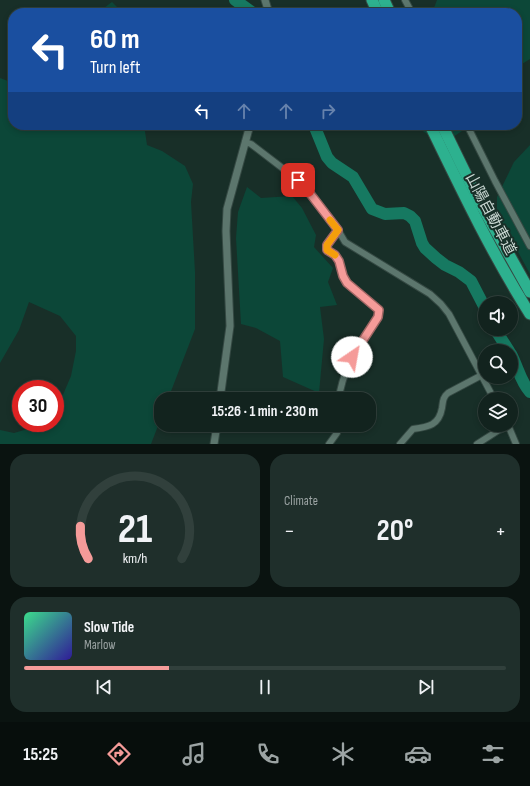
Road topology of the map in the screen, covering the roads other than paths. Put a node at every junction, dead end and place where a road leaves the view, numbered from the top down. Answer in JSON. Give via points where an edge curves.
{"nodes":[{"id":1,"x":249,"y":130,"type":"edge"},
{"id":2,"x":432,"y":130,"type":"edge"},
{"id":3,"x":444,"y":130,"type":"edge"},
{"id":4,"x":469,"y":130,"type":"edge"},
{"id":5,"x":245,"y":142,"type":"junction"},
{"id":6,"x":338,"y":230,"type":"junction"},
{"id":7,"x":530,"y":246,"type":"edge"},
{"id":8,"x":530,"y":292,"type":"edge"},
{"id":9,"x":530,"y":314,"type":"edge"},
{"id":10,"x":478,"y":368,"type":"edge"},
{"id":11,"x":478,"y":377,"type":"edge"},
{"id":12,"x":221,"y":392,"type":"edge"},
{"id":13,"x":340,"y":392,"type":"edge"},
{"id":14,"x":216,"y":432,"type":"edge"},
{"id":15,"x":337,"y":432,"type":"edge"},
{"id":16,"x":496,"y":432,"type":"edge"},
{"id":17,"x":511,"y":432,"type":"edge"},
{"id":18,"x":214,"y":444,"type":"edge"},
{"id":19,"x":329,"y":444,"type":"edge"},
{"id":20,"x":400,"y":444,"type":"edge"},
{"id":21,"x":477,"y":444,"type":"edge"},
{"id":22,"x":516,"y":444,"type":"edge"}],
"edges":[{"from":1,"to":5,"type":"street"},
{"from":2,"to":9,"type":"highway","name":"山陽自動車道","via":[[469,206]]},
{"from":3,"to":8,"type":"highway","name":"山陽自動車道","via":[[479,201]]},
{"from":4,"to":7,"type":"street"},
{"from":5,"to":6,"type":"street","via":[[298,180]]},
{"from":5,"to":12,"type":"street","via":[[227,209],[230,326]]},
{"from":6,"to":10,"type":"street","via":[[345,242],[430,294],[441,304]]},
{"from":6,"to":13,"type":"street","via":[[327,245],[327,250],[339,261],[347,283],[379,310],[378,317],[352,357]]},
{"from":11,"to":20,"type":"street","via":[[448,393],[444,397],[437,421],[428,427],[413,429]]},
{"from":14,"to":18,"type":"street"},
{"from":15,"to":19,"type":"street"},
{"from":16,"to":21,"type":"street"},
{"from":17,"to":22,"type":"street"}]}
